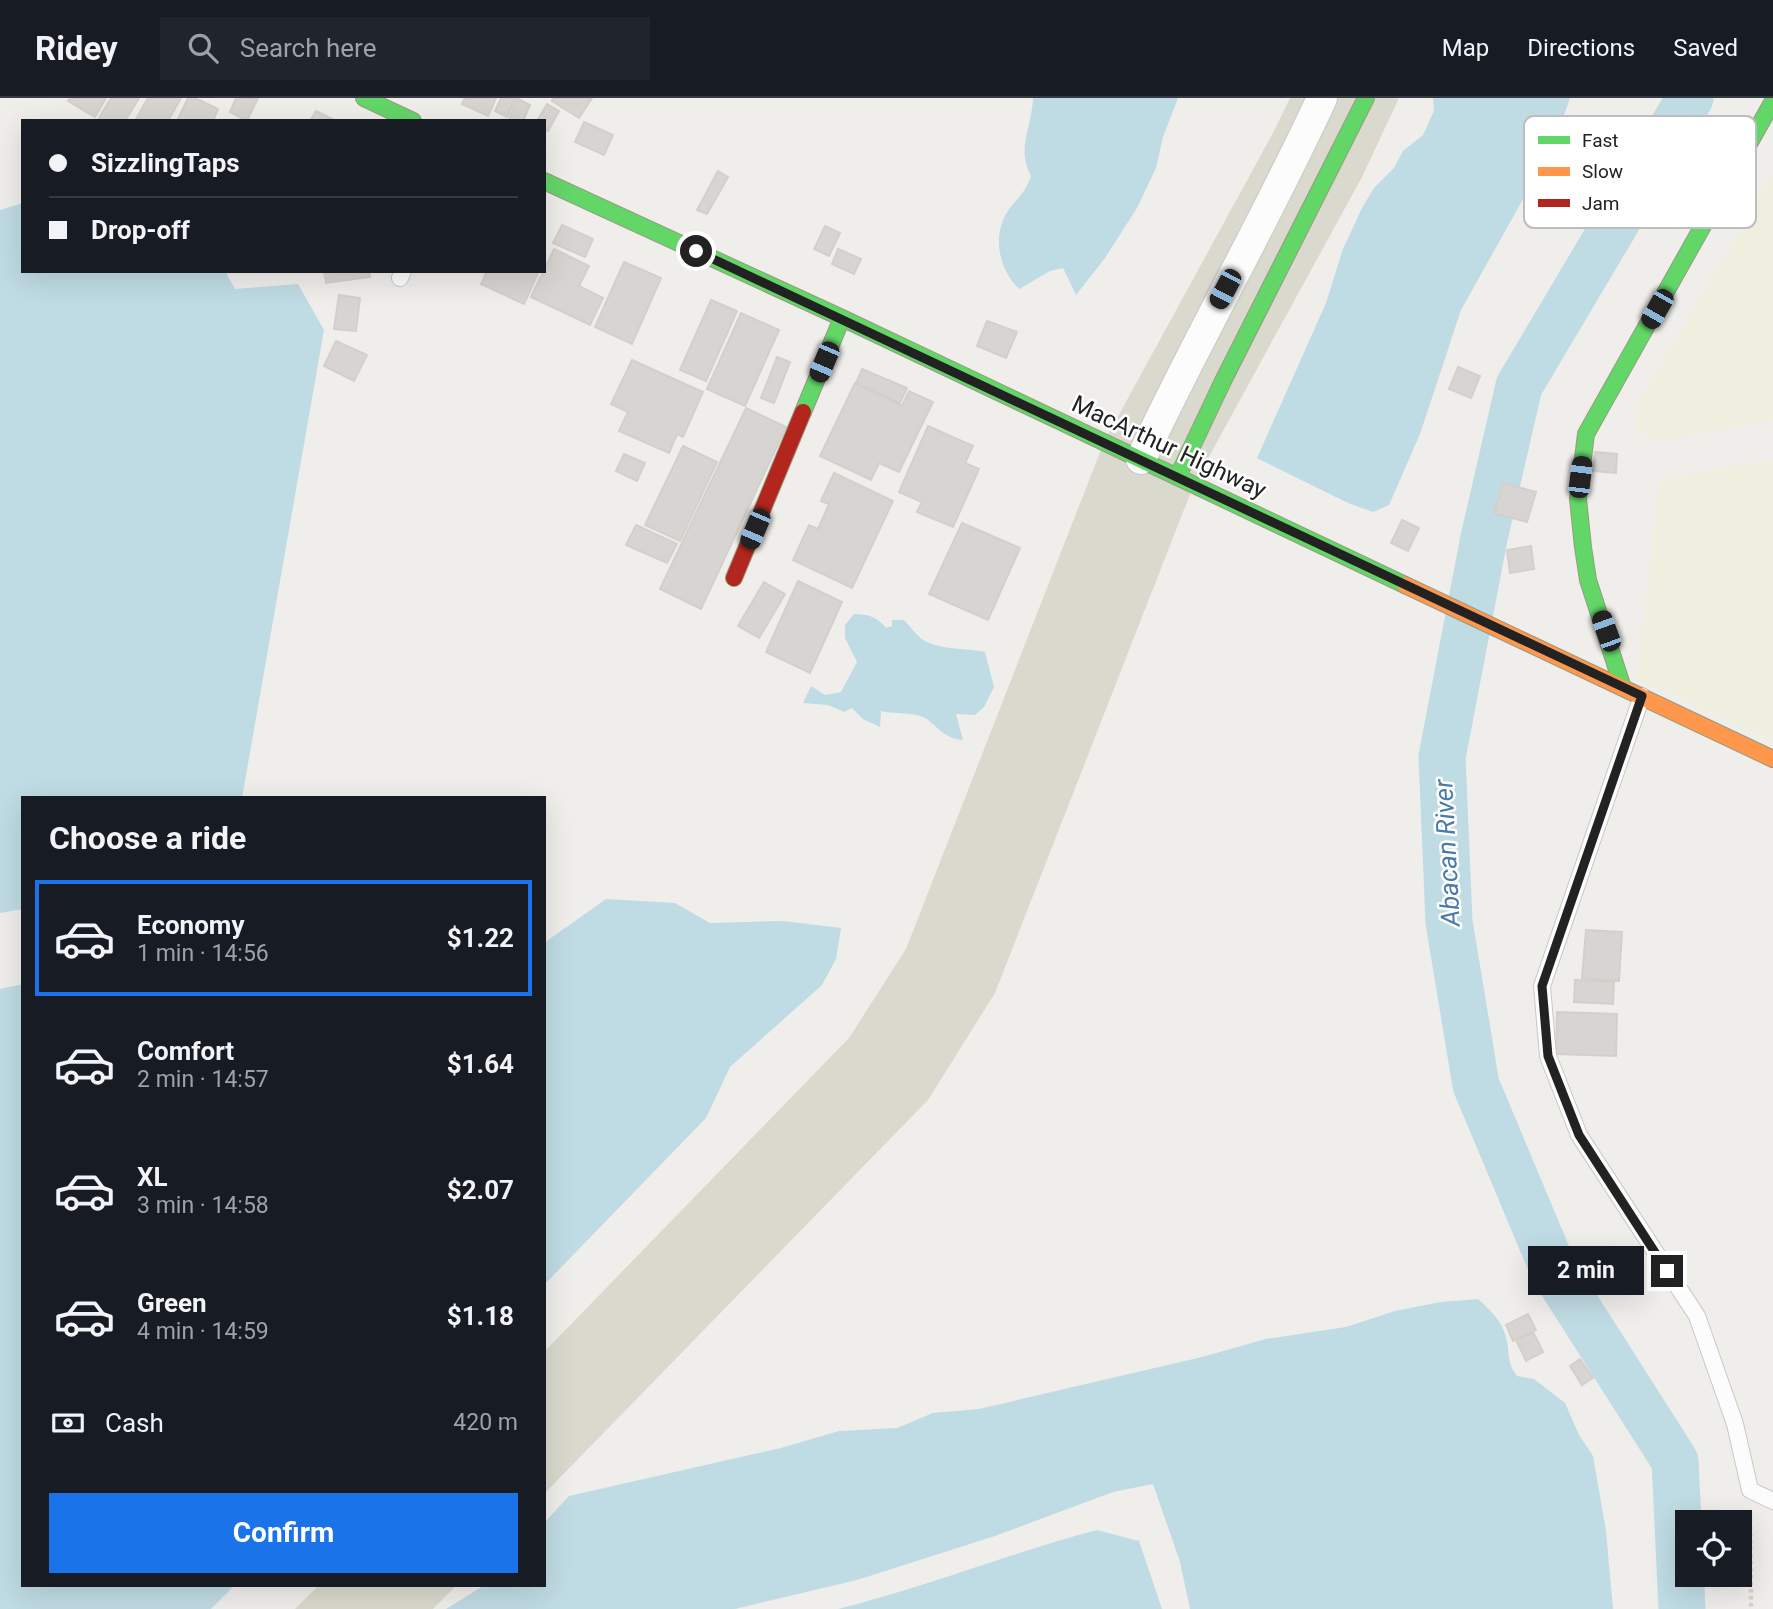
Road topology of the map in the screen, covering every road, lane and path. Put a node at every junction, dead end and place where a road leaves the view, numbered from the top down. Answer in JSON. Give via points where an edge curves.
{"nodes":[{"id":1,"x":364,"y":98,"type":"edge"},
{"id":2,"x":1322,"y":98,"type":"edge"},
{"id":3,"x":1366,"y":98,"type":"edge"},
{"id":4,"x":1773,"y":101,"type":"edge"},
{"id":5,"x":409,"y":119,"type":"edge"},
{"id":6,"x":1756,"y":131,"type":"edge"},
{"id":7,"x":546,"y":182,"type":"edge"},
{"id":8,"x":1702,"y":228,"type":"edge"},
{"id":9,"x":842,"y":318,"type":"junction"},
{"id":10,"x":1141,"y":459,"type":"junction"},
{"id":11,"x":1178,"y":476,"type":"junction"},
{"id":12,"x":734,"y":578,"type":"dead end"},
{"id":13,"x":1622,"y":685,"type":"junction"},
{"id":14,"x":1642,"y":696,"type":"junction"},
{"id":15,"x":1773,"y":759,"type":"edge"},
{"id":16,"x":1750,"y":1490,"type":"junction"},
{"id":17,"x":1773,"y":1501,"type":"edge"},
{"id":18,"x":1751,"y":1609,"type":"edge"}],
"edges":[{"from":1,"to":5,"type":"main road"},
{"from":2,"to":10,"type":"street"},
{"from":3,"to":11,"type":"main road","via":[[1211,401]]},
{"from":4,"to":6,"type":"main road"},
{"from":7,"to":9,"type":"main road","name":"MacArthur Highway"},
{"from":8,"to":13,"type":"main road","via":[[1586,434],[1578,499],[1583,547],[1588,580]]},
{"from":9,"to":10,"type":"main road","name":"MacArthur Highway"},
{"from":9,"to":12,"type":"main road"},
{"from":10,"to":11,"type":"main road","name":"MacArthur Highway"},
{"from":11,"to":13,"type":"main road","name":"MacArthur Highway"},
{"from":13,"to":14,"type":"main road","name":"MacArthur Highway"},
{"from":14,"to":15,"type":"main road","name":"MacArthur Highway"},
{"from":14,"to":16,"type":"lane","via":[[1542,986],[1548,1056],[1579,1135],[1697,1316],[1735,1424]]},
{"from":16,"to":17,"type":"lane"},
{"from":16,"to":18,"type":"path"}]}
